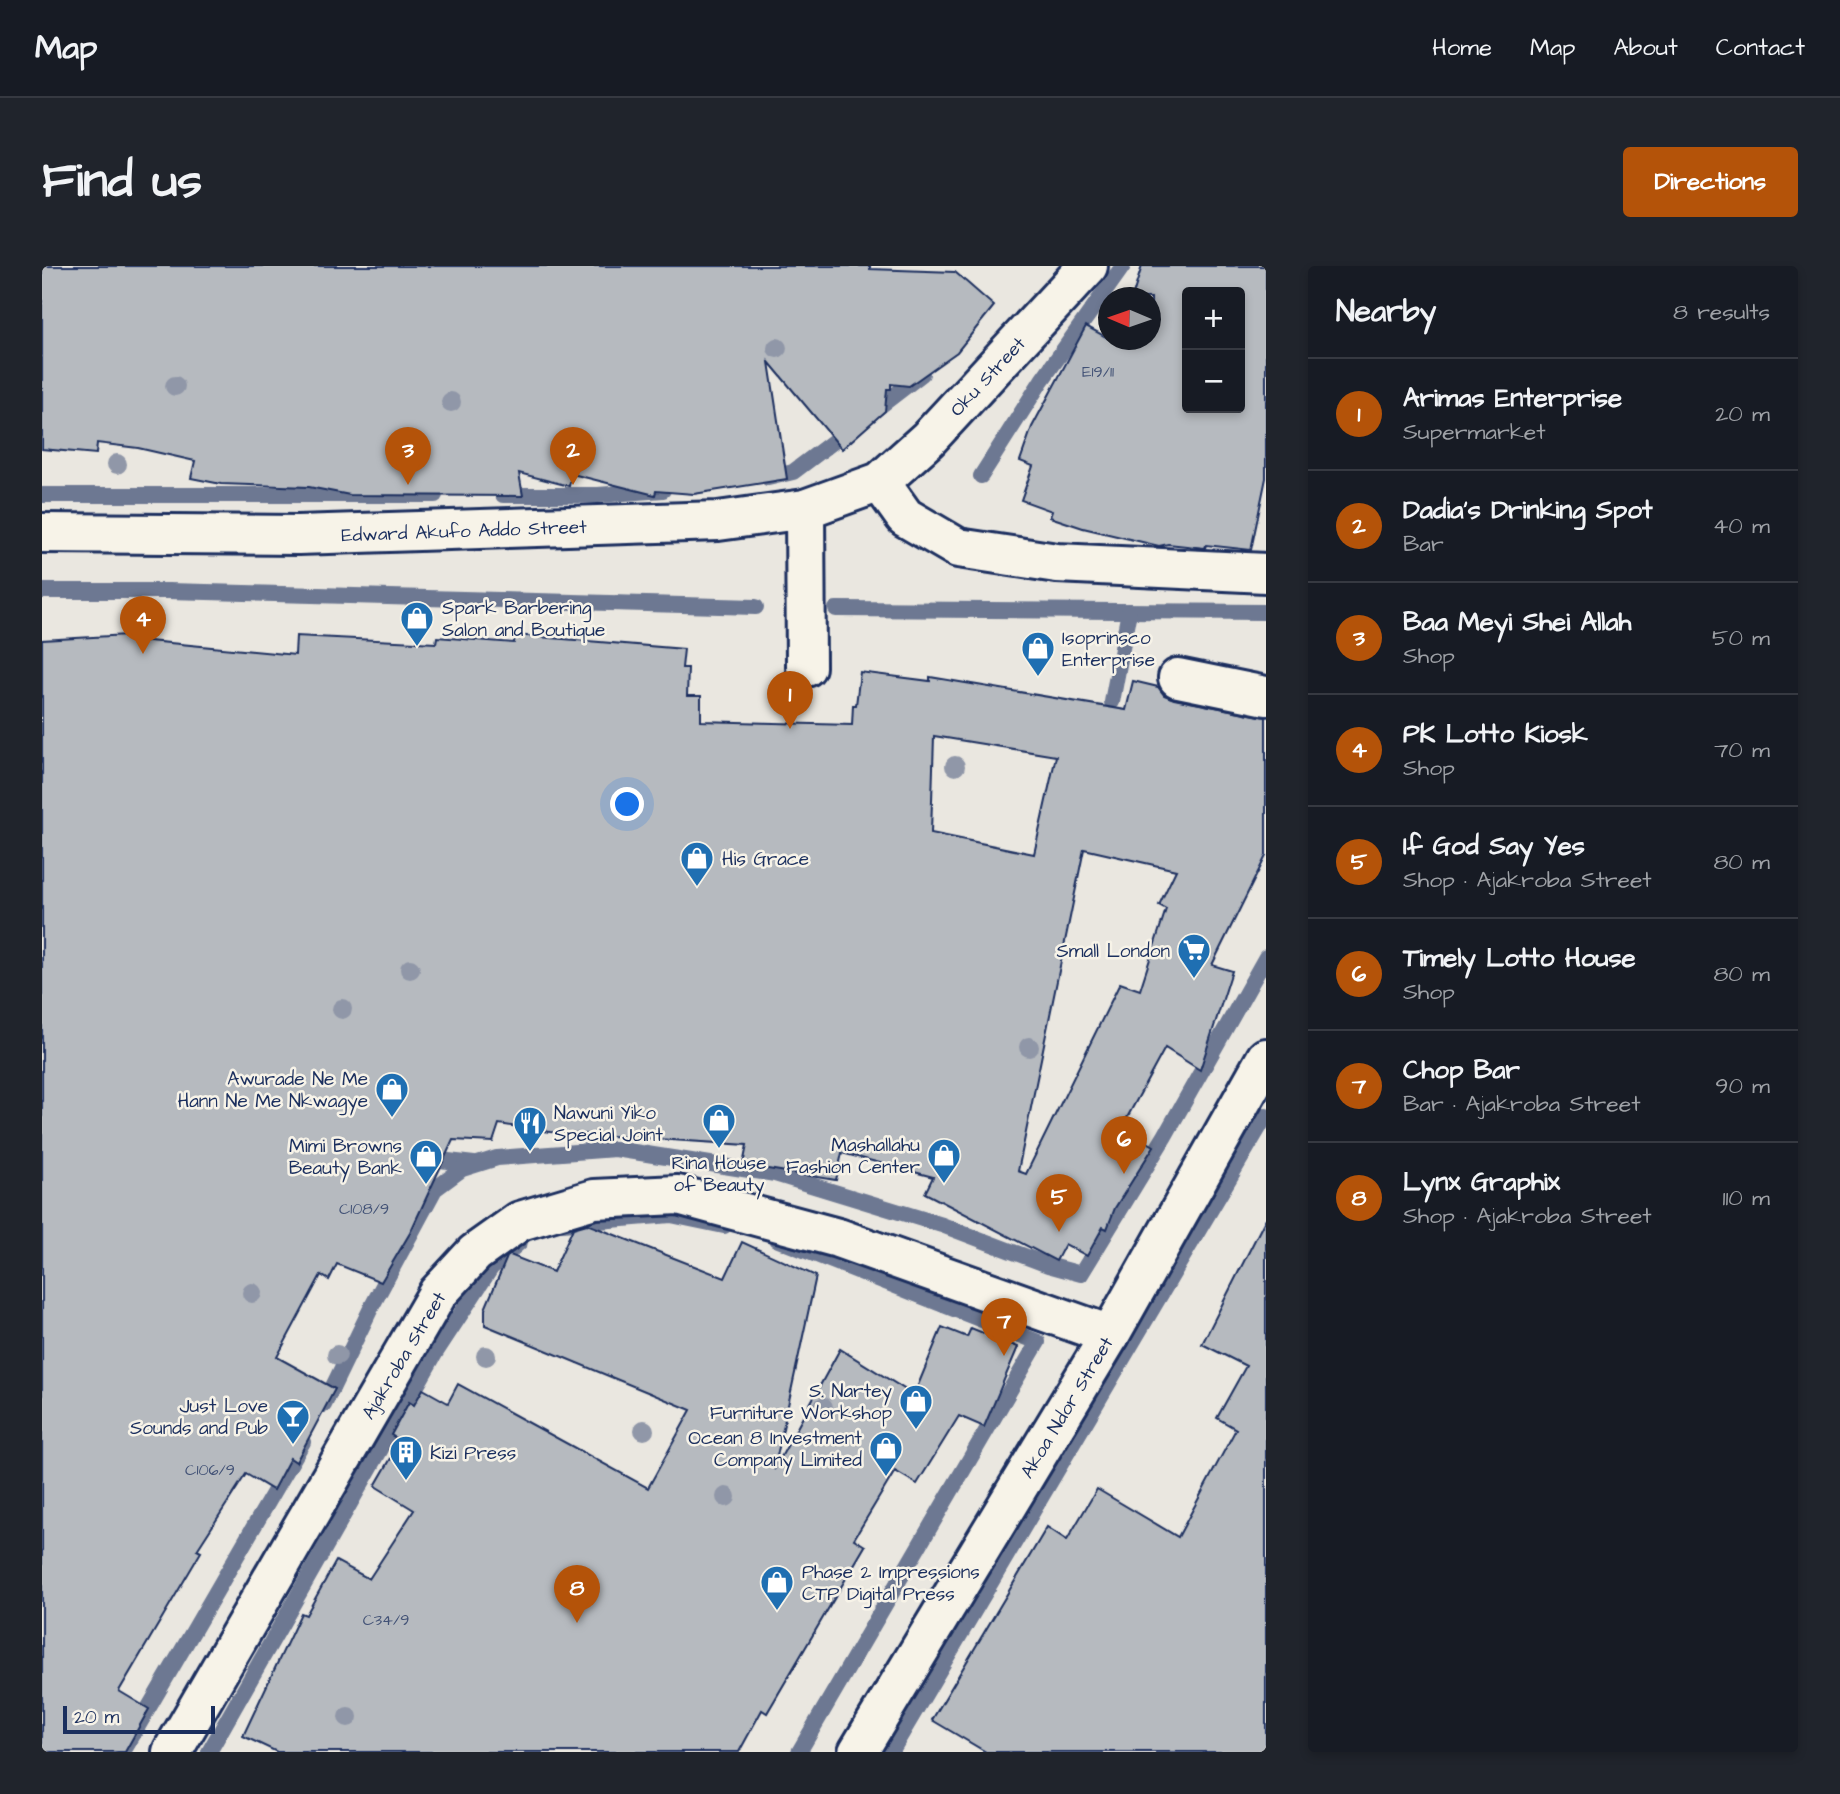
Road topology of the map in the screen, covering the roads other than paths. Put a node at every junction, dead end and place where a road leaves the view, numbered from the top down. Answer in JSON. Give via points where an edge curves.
{"nodes":[{"id":1,"x":1088,"y":266,"type":"edge"},
{"id":2,"x":880,"y":482,"type":"junction"},
{"id":3,"x":805,"y":509,"type":"junction"},
{"id":4,"x":42,"y":533,"type":"edge"},
{"id":5,"x":1266,"y":573,"type":"edge"},
{"id":6,"x":806,"y":667,"type":"dead end"},
{"id":7,"x":1178,"y":678,"type":"dead end"},
{"id":8,"x":1266,"y":696,"type":"edge"},
{"id":9,"x":1266,"y":1058,"type":"edge"},
{"id":10,"x":1110,"y":1335,"type":"junction"},
{"id":11,"x":172,"y":1752,"type":"edge"},
{"id":12,"x":858,"y":1752,"type":"edge"}],
"edges":[{"from":1,"to":2,"type":"street","name":"Oku Street","via":[[928,439]]},
{"from":2,"to":3,"type":"street","name":"Edward Akufo Addo Street"},
{"from":2,"to":5,"type":"street","via":[[905,517],[958,548],[1057,564]]},
{"from":3,"to":4,"type":"street","name":"Edward Akufo Addo Street","via":[[718,521],[298,535]]},
{"from":3,"to":6,"type":"street"},
{"from":7,"to":8,"type":"street"},
{"from":9,"to":10,"type":"street","name":"Akoa Ndor Street"},
{"from":10,"to":11,"type":"street","name":"Ajakroba Street","via":[[838,1238],[678,1195],[594,1199],[520,1221],[475,1254],[438,1293]]},
{"from":10,"to":12,"type":"street","name":"Akoa Ndor Street"}]}
